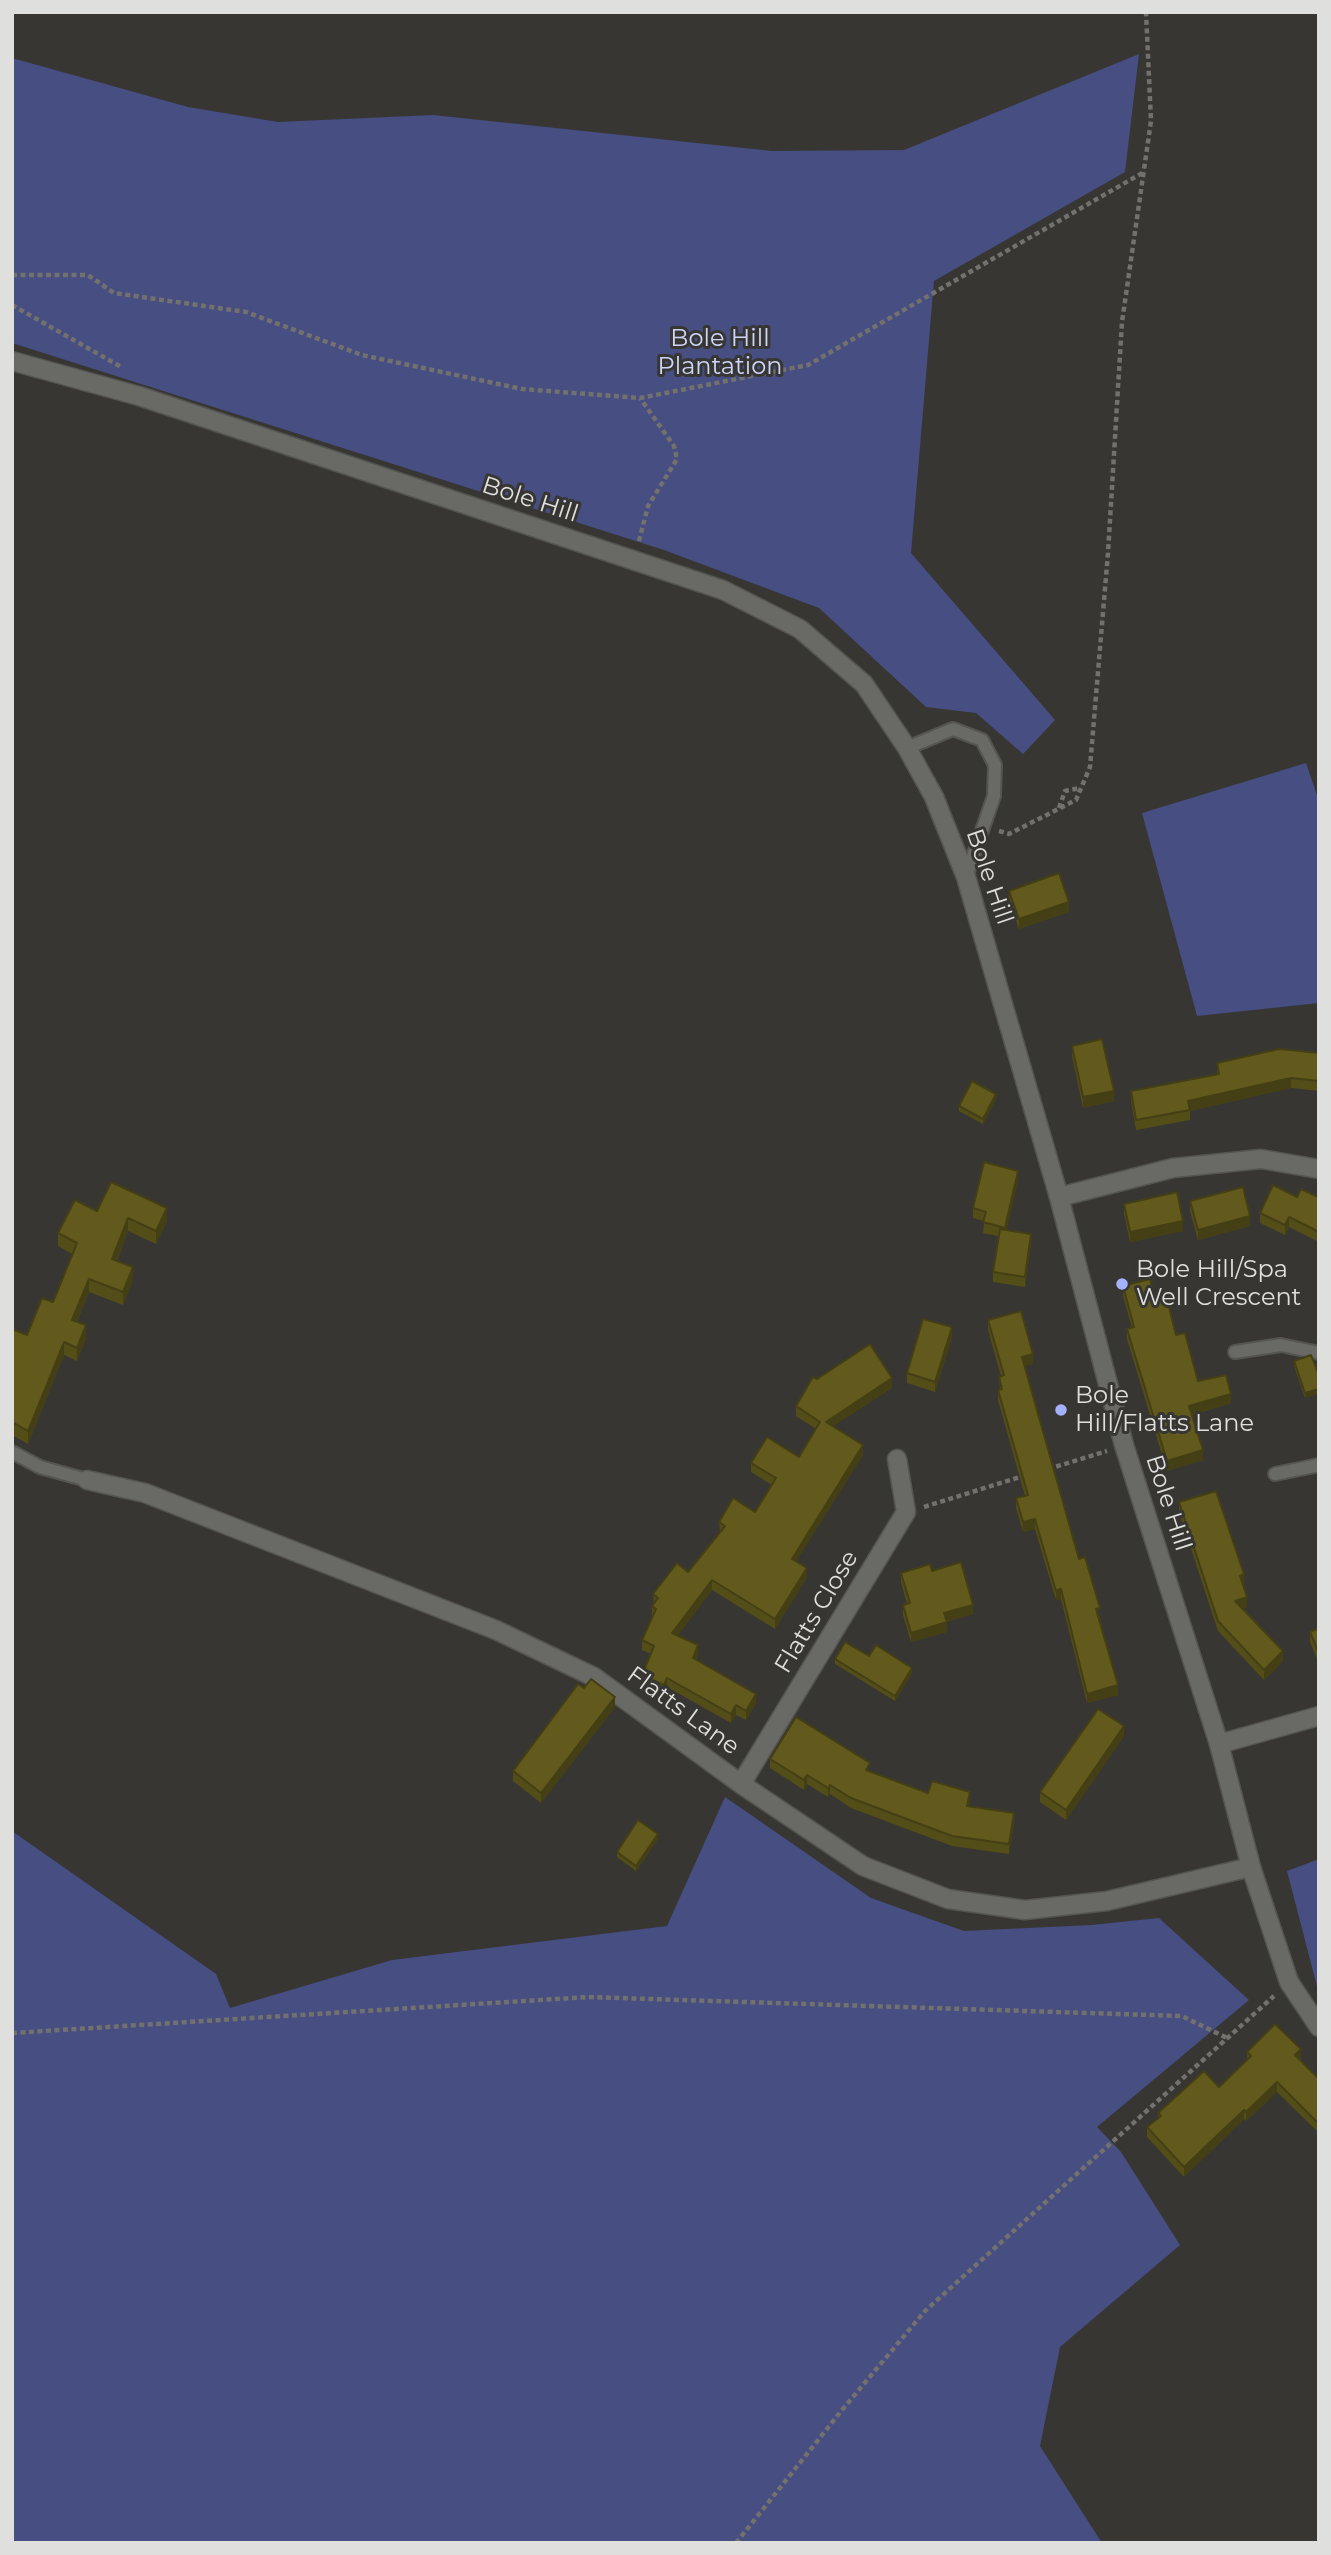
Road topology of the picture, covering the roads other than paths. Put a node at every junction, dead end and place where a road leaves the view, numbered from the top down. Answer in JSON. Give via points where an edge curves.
{"nodes":[{"id":1,"x":12,"y":360,"type":"edge"},
{"id":2,"x":907,"y":748,"type":"junction"},
{"id":3,"x":966,"y":877,"type":"junction"},
{"id":4,"x":1319,"y":1169,"type":"edge"},
{"id":5,"x":1059,"y":1197,"type":"junction"},
{"id":6,"x":1235,"y":1353,"type":"dead end"},
{"id":7,"x":1319,"y":1353,"type":"edge"},
{"id":8,"x":12,"y":1452,"type":"edge"},
{"id":9,"x":897,"y":1459,"type":"dead end"},
{"id":10,"x":1319,"y":1465,"type":"edge"},
{"id":11,"x":1275,"y":1474,"type":"dead end"},
{"id":12,"x":87,"y":1480,"type":"joint"},
{"id":13,"x":1319,"y":1716,"type":"edge"},
{"id":14,"x":1219,"y":1744,"type":"junction"},
{"id":15,"x":741,"y":1784,"type":"junction"},
{"id":16,"x":1251,"y":1867,"type":"junction"},
{"id":17,"x":1319,"y":2027,"type":"edge"}],
"edges":[{"from":1,"to":2,"type":"street","name":"Bole Hill","via":[[139,396],[723,590],[800,629],[864,684]]},
{"from":2,"to":3,"type":"street","name":"Bole Hill","via":[[934,797]]},
{"from":2,"to":3,"type":"lane","via":[[953,729],[982,740],[995,765],[994,796]]},
{"from":3,"to":5,"type":"street","name":"Bole Hill"},
{"from":4,"to":5,"type":"street","via":[[1261,1159],[1173,1168]]},
{"from":5,"to":14,"type":"street","name":"Bole Hill","via":[[1124,1445]]},
{"from":6,"to":7,"type":"lane","via":[[1281,1345]]},
{"from":8,"to":12,"type":"lane","via":[[40,1467]]},
{"from":9,"to":15,"type":"street","name":"Flatts Close","via":[[906,1512]]},
{"from":10,"to":11,"type":"lane"},
{"from":12,"to":15,"type":"street","name":"Flatts Lane","via":[[145,1493],[496,1630],[594,1677]]},
{"from":13,"to":14,"type":"street"},
{"from":14,"to":16,"type":"street","name":"Bole Hill"},
{"from":15,"to":16,"type":"street","name":"Flatts Lane","via":[[863,1867],[948,1899],[1025,1910],[1107,1901]]},
{"from":16,"to":17,"type":"street","name":"Bole Hill","via":[[1289,1982]]}]}
